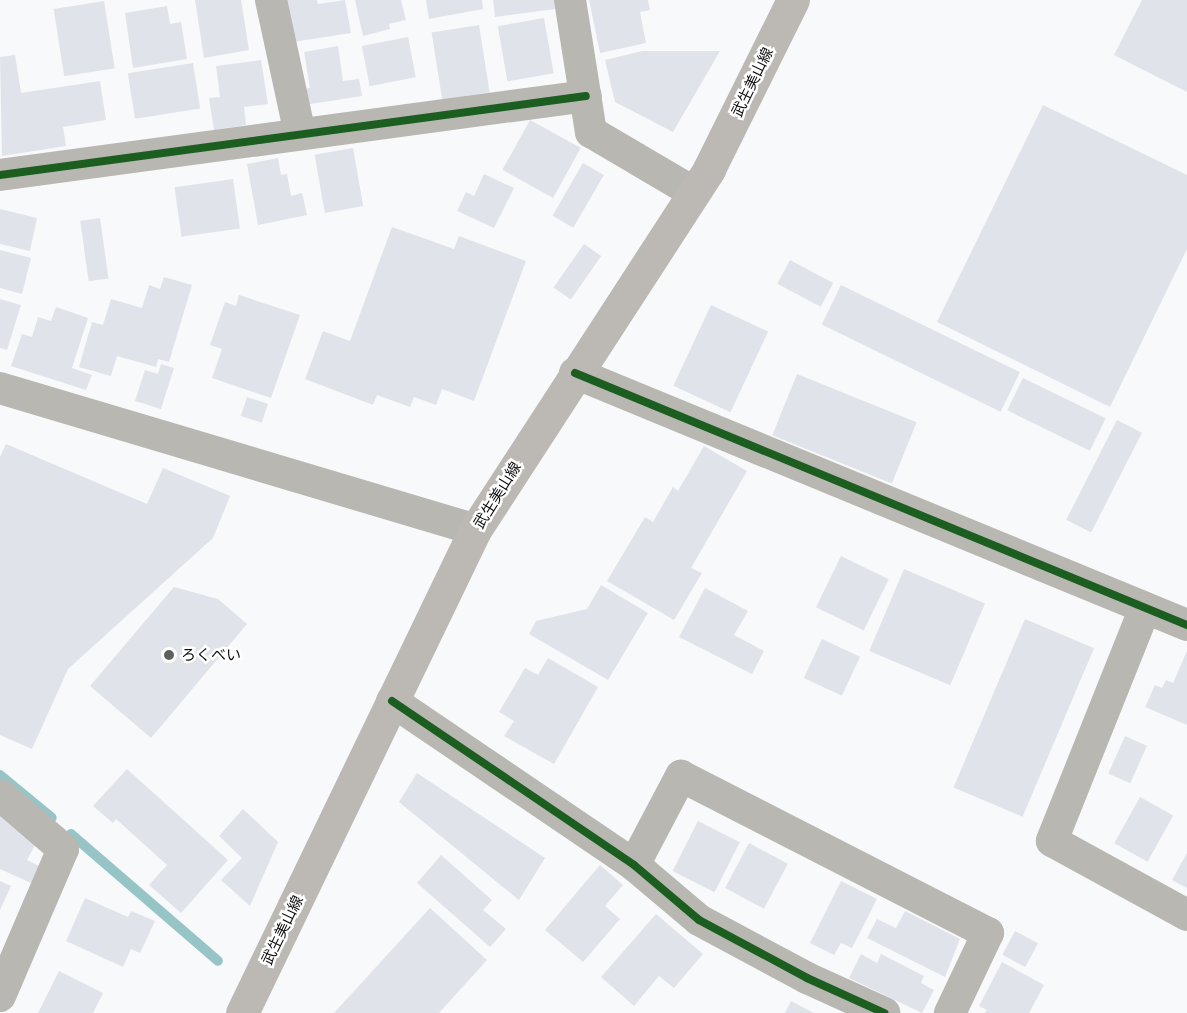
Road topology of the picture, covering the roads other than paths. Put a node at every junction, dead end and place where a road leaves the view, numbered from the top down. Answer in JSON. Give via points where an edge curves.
{"nodes":[{"id":1,"x":271,"y":0,"type":"edge"},
{"id":2,"x":570,"y":0,"type":"edge"},
{"id":3,"x":793,"y":0,"type":"edge"},
{"id":4,"x":586,"y":96,"type":"junction"},
{"id":5,"x":300,"y":134,"type":"junction"},
{"id":6,"x":0,"y":174,"type":"edge"},
{"id":7,"x":693,"y":192,"type":"junction"},
{"id":8,"x":575,"y":373,"type":"junction"},
{"id":9,"x":0,"y":388,"type":"edge"},
{"id":10,"x":475,"y":530,"type":"junction"},
{"id":11,"x":1145,"y":608,"type":"junction"},
{"id":12,"x":1187,"y":625,"type":"edge"},
{"id":13,"x":392,"y":701,"type":"junction"},
{"id":14,"x":0,"y":795,"type":"edge"},
{"id":15,"x":634,"y":865,"type":"junction"},
{"id":16,"x":1187,"y":915,"type":"edge"},
{"id":17,"x":0,"y":996,"type":"edge"},
{"id":18,"x":242,"y":1013,"type":"edge"},
{"id":19,"x":884,"y":1013,"type":"edge"},
{"id":20,"x":950,"y":1013,"type":"edge"}],
"edges":[{"from":1,"to":5,"type":"street"},
{"from":2,"to":4,"type":"street"},
{"from":3,"to":7,"type":"main road","name":"武生美山線","via":[[709,169]]},
{"from":4,"to":5,"type":"street"},
{"from":4,"to":7,"type":"street","via":[[591,132]]},
{"from":5,"to":6,"type":"street"},
{"from":7,"to":8,"type":"main road","name":"武生美山線"},
{"from":8,"to":10,"type":"main road","name":"武生美山線"},
{"from":8,"to":11,"type":"street"},
{"from":9,"to":10,"type":"street"},
{"from":10,"to":13,"type":"main road","name":"武生美山線"},
{"from":11,"to":12,"type":"street"},
{"from":11,"to":16,"type":"street","via":[[1052,841]]},
{"from":13,"to":15,"type":"street"},
{"from":13,"to":18,"type":"main road","name":"武生美山線"},
{"from":14,"to":17,"type":"street","via":[[63,849]]},
{"from":15,"to":19,"type":"street","via":[[699,920],[807,978]]},
{"from":15,"to":20,"type":"street","via":[[681,776],[988,933]]}]}
